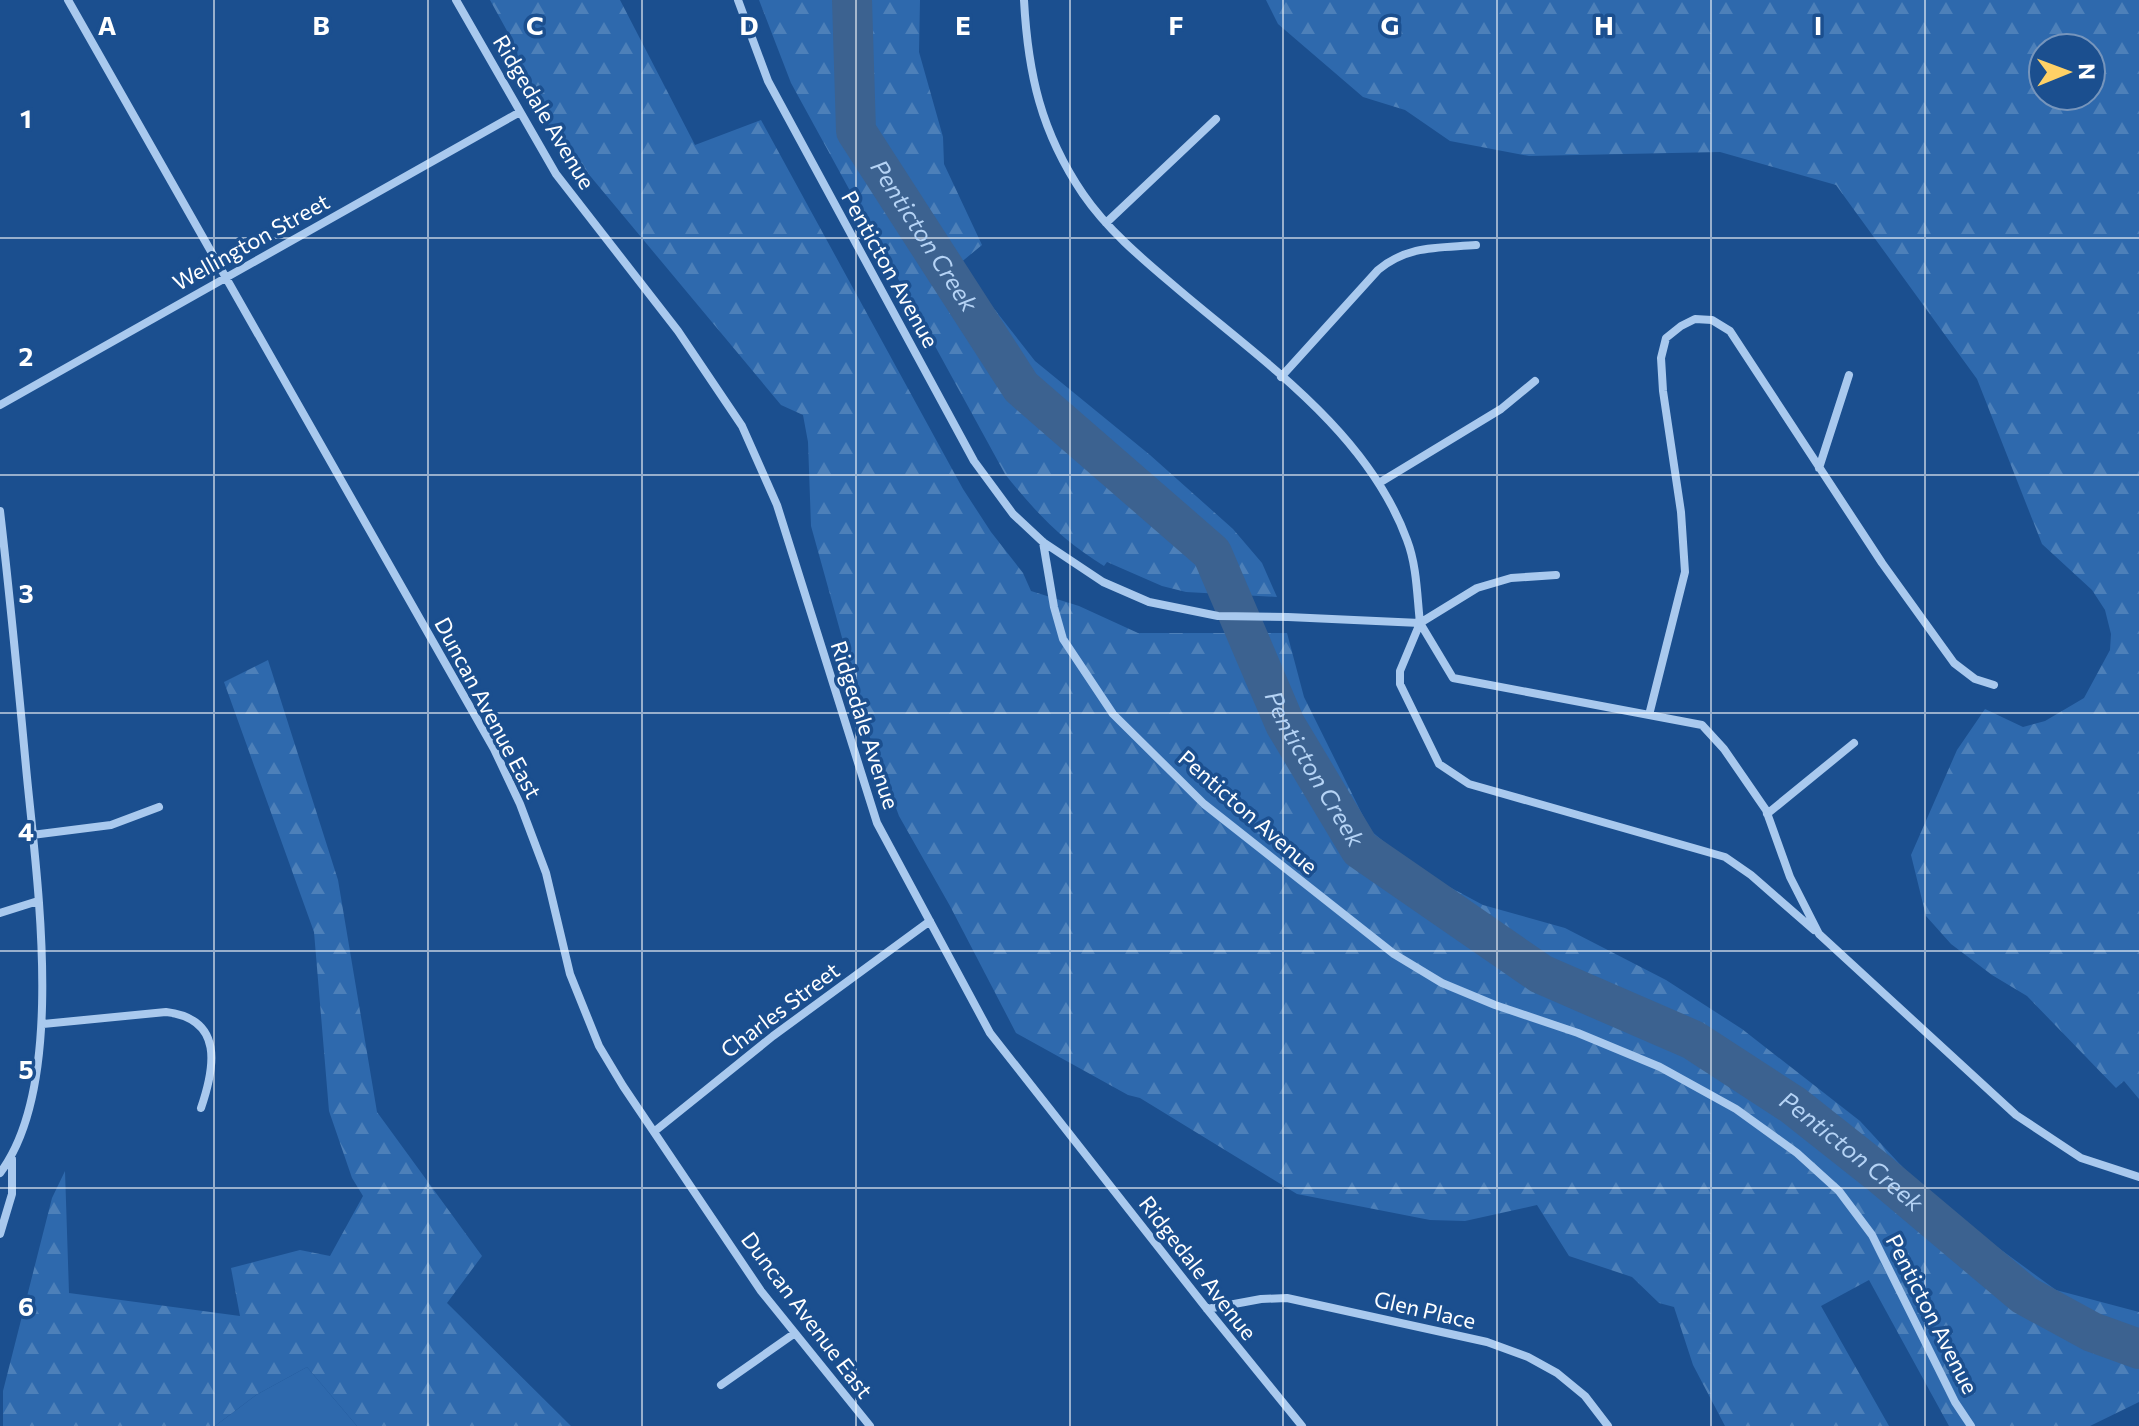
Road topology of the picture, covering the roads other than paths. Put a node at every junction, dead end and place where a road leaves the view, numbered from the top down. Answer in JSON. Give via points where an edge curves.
{"nodes":[{"id":1,"x":68,"y":0,"type":"edge"},
{"id":2,"x":456,"y":0,"type":"edge"},
{"id":3,"x":738,"y":0,"type":"edge"},
{"id":4,"x":1024,"y":0,"type":"edge"},
{"id":5,"x":520,"y":112,"type":"junction"},
{"id":6,"x":1216,"y":119,"type":"dead end"},
{"id":7,"x":1106,"y":223,"type":"junction"},
{"id":8,"x":1476,"y":245,"type":"dead end"},
{"id":9,"x":226,"y":276,"type":"junction"},
{"id":10,"x":1849,"y":375,"type":"dead end"},
{"id":11,"x":1281,"y":377,"type":"junction"},
{"id":12,"x":1535,"y":381,"type":"dead end"},
{"id":13,"x":0,"y":405,"type":"edge"},
{"id":14,"x":1819,"y":468,"type":"junction"},
{"id":15,"x":1379,"y":483,"type":"junction"},
{"id":16,"x":0,"y":511,"type":"edge"},
{"id":17,"x":1043,"y":542,"type":"junction"},
{"id":18,"x":1556,"y":575,"type":"dead end"},
{"id":19,"x":5,"y":595,"type":"edge"},
{"id":20,"x":1420,"y":623,"type":"junction"},
{"id":21,"x":1994,"y":685,"type":"dead end"},
{"id":22,"x":1649,"y":715,"type":"junction"},
{"id":23,"x":1854,"y":743,"type":"dead end"},
{"id":24,"x":159,"y":807,"type":"dead end"},
{"id":25,"x":1767,"y":814,"type":"junction"},
{"id":26,"x":32,"y":835,"type":"junction"},
{"id":27,"x":38,"y":901,"type":"junction"},
{"id":28,"x":0,"y":912,"type":"edge"},
{"id":29,"x":930,"y":921,"type":"junction"},
{"id":30,"x":1819,"y":934,"type":"junction"},
{"id":31,"x":43,"y":1024,"type":"junction"},
{"id":32,"x":201,"y":1108,"type":"dead end"},
{"id":33,"x":655,"y":1131,"type":"junction"},
{"id":34,"x":12,"y":1158,"type":"junction"},
{"id":35,"x":0,"y":1173,"type":"edge"},
{"id":36,"x":2139,"y":1177,"type":"edge"},
{"id":37,"x":0,"y":1234,"type":"edge"},
{"id":38,"x":1207,"y":1309,"type":"junction"},
{"id":39,"x":795,"y":1333,"type":"junction"},
{"id":40,"x":721,"y":1385,"type":"dead end"},
{"id":41,"x":870,"y":1426,"type":"edge"},
{"id":42,"x":1302,"y":1426,"type":"edge"},
{"id":43,"x":1608,"y":1426,"type":"edge"},
{"id":44,"x":1971,"y":1426,"type":"edge"}],
"edges":[{"from":1,"to":9,"type":"street","name":"Duncan Avenue East"},
{"from":2,"to":5,"type":"street","name":"Ridgedale Avenue"},
{"from":3,"to":17,"type":"street","name":"Penticton Avenue","via":[[768,81],[974,461],[1013,514]]},
{"from":4,"to":7,"type":"street","via":[[1027,48],[1050,136]]},
{"from":5,"to":9,"type":"street","name":"Wellington Street"},
{"from":5,"to":29,"type":"street","name":"Ridgedale Avenue","via":[[556,174],[678,331],[742,426],[777,505],[877,823]]},
{"from":6,"to":7,"type":"street"},
{"from":7,"to":11,"type":"street"},
{"from":8,"to":11,"type":"street","via":[[1395,256]]},
{"from":9,"to":13,"type":"street","name":"Wellington Street"},
{"from":9,"to":33,"type":"street","name":"Duncan Avenue East","via":[[494,749],[546,873],[584,1011],[615,1073]]},
{"from":10,"to":14,"type":"street"},
{"from":11,"to":15,"type":"street","via":[[1356,449]]},
{"from":12,"to":15,"type":"street","via":[[1501,409]]},
{"from":14,"to":21,"type":"street","via":[[1954,663]]},
{"from":14,"to":22,"type":"street","via":[[1730,331],[1712,320],[1695,319],[1666,338],[1663,391],[1685,572]]},
{"from":15,"to":20,"type":"street","via":[[1408,543]]},
{"from":16,"to":19,"type":"street"},
{"from":17,"to":20,"type":"street","via":[[1103,582],[1149,602],[1218,616]]},
{"from":17,"to":44,"type":"street","name":"Penticton Avenue","via":[[1063,639],[1113,714],[1204,804],[1394,954],[1442,983],[1578,1033],[1700,1087],[1797,1153],[1839,1191],[1872,1235]]},
{"from":18,"to":20,"type":"street","via":[[1511,578],[1477,588]]},
{"from":19,"to":26,"type":"street"},
{"from":20,"to":22,"type":"street","via":[[1453,678]]},
{"from":20,"to":30,"type":"street","via":[[1400,671],[1400,684],[1447,771],[1469,784],[1725,857]]},
{"from":22,"to":25,"type":"street","via":[[1702,725]]},
{"from":23,"to":25,"type":"street"},
{"from":24,"to":26,"type":"street","via":[[111,825]]},
{"from":25,"to":30,"type":"street"},
{"from":26,"to":27,"type":"street"},
{"from":27,"to":28,"type":"street"},
{"from":27,"to":31,"type":"street"},
{"from":29,"to":33,"type":"street","name":"Charles Street"},
{"from":29,"to":38,"type":"street","name":"Ridgedale Avenue","via":[[990,1033]]},
{"from":30,"to":36,"type":"street","via":[[2016,1115],[2081,1158]]},
{"from":31,"to":32,"type":"street","via":[[166,1012],[193,1020],[204,1031],[213,1060]]},
{"from":31,"to":34,"type":"street","via":[[37,1070]]},
{"from":33,"to":39,"type":"street","name":"Duncan Avenue East","via":[[761,1291]]},
{"from":34,"to":35,"type":"street"},
{"from":34,"to":37,"type":"street","via":[[12,1194]]},
{"from":38,"to":42,"type":"street","name":"Ridgedale Avenue"},
{"from":38,"to":43,"type":"street","name":"Glen Place","via":[[1287,1298],[1487,1342],[1557,1373],[1585,1396]]},
{"from":39,"to":40,"type":"street"},
{"from":39,"to":41,"type":"street","name":"Duncan Avenue East"}]}
